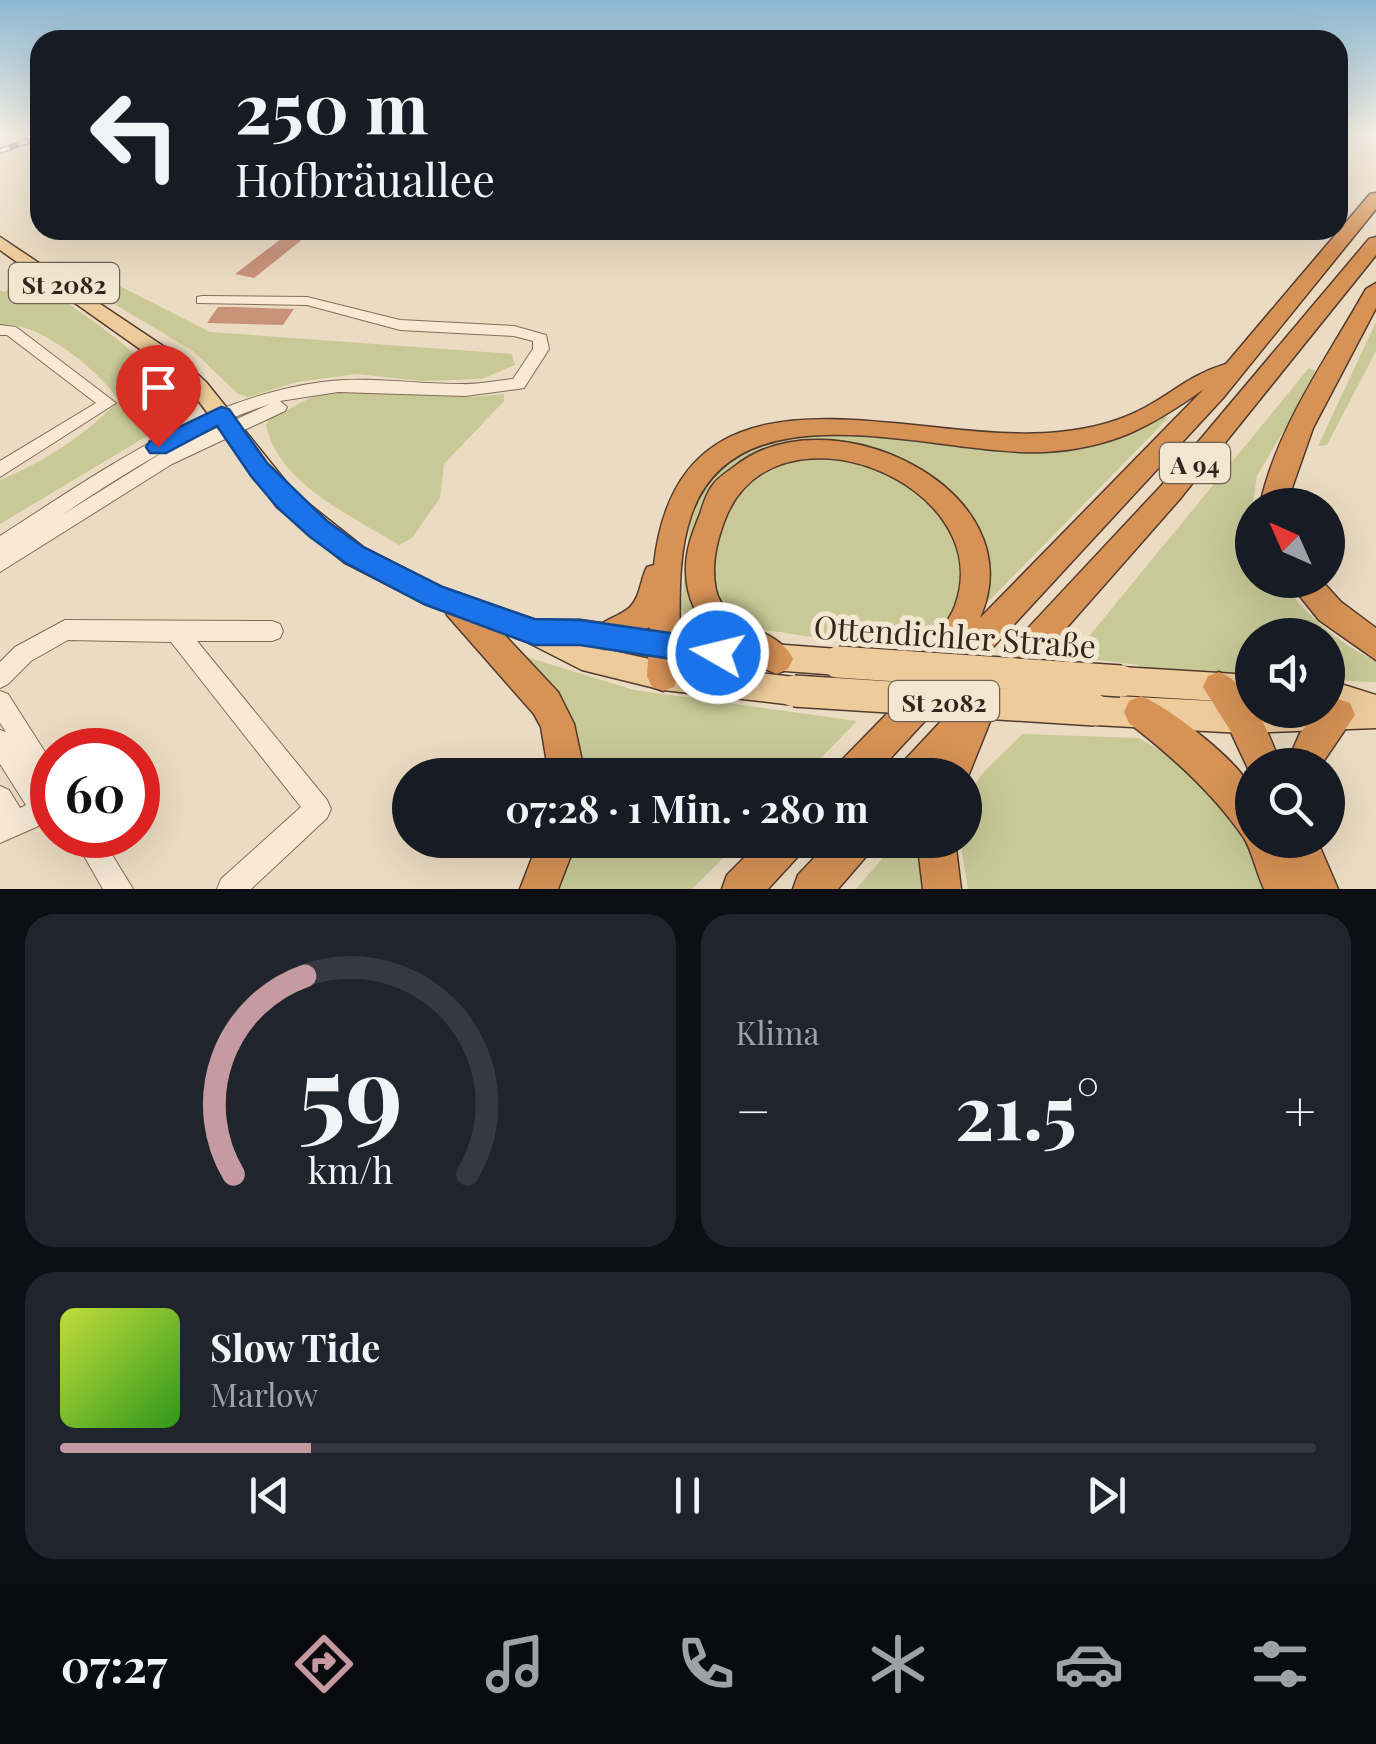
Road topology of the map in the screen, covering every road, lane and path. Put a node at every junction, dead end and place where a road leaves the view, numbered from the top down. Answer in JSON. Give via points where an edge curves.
{"nodes":[{"id":1,"x":1376,"y":198,"type":"edge"},
{"id":2,"x":1348,"y":232,"type":"edge"},
{"id":3,"x":1341,"y":240,"type":"edge"},
{"id":4,"x":0,"y":242,"type":"edge"},
{"id":5,"x":1376,"y":242,"type":"edge"},
{"id":6,"x":1376,"y":288,"type":"edge"},
{"id":7,"x":202,"y":300,"type":"dead end"},
{"id":8,"x":0,"y":330,"type":"edge"},
{"id":9,"x":1236,"y":368,"type":"junction"},
{"id":10,"x":320,"y":388,"type":"junction"},
{"id":11,"x":231,"y":428,"type":"junction"},
{"id":12,"x":0,"y":470,"type":"edge"},
{"id":13,"x":1275,"y":488,"type":"edge"},
{"id":14,"x":0,"y":546,"type":"edge"},
{"id":15,"x":670,"y":554,"type":"junction"},
{"id":16,"x":0,"y":564,"type":"edge"},
{"id":17,"x":1318,"y":598,"type":"edge"},
{"id":18,"x":458,"y":606,"type":"junction"},
{"id":19,"x":272,"y":631,"type":"dead end"},
{"id":20,"x":176,"y":632,"type":"junction"},
{"id":21,"x":534,"y":632,"type":"junction"},
{"id":22,"x":605,"y":636,"type":"junction"},
{"id":23,"x":1376,"y":646,"type":"edge"},
{"id":24,"x":776,"y":659,"type":"junction"},
{"id":25,"x":665,"y":661,"type":"junction"},
{"id":26,"x":0,"y":677,"type":"edge"},
{"id":27,"x":990,"y":690,"type":"junction"},
{"id":28,"x":1235,"y":698,"type":"edge"},
{"id":29,"x":1235,"y":698,"type":"edge"},
{"id":30,"x":0,"y":702,"type":"edge"},
{"id":31,"x":1345,"y":707,"type":"edge"},
{"id":32,"x":1376,"y":711,"type":"edge"},
{"id":33,"x":1141,"y":712,"type":"junction"},
{"id":34,"x":904,"y":720,"type":"junction"},
{"id":35,"x":0,"y":742,"type":"edge"},
{"id":36,"x":564,"y":758,"type":"edge"},
{"id":37,"x":867,"y":758,"type":"edge"},
{"id":38,"x":929,"y":758,"type":"edge"},
{"id":39,"x":958,"y":758,"type":"edge"},
{"id":40,"x":30,"y":761,"type":"edge"},
{"id":41,"x":30,"y":777,"type":"edge"},
{"id":42,"x":1235,"y":793,"type":"edge"},
{"id":43,"x":0,"y":799,"type":"edge"},
{"id":44,"x":30,"y":812,"type":"edge"},
{"id":45,"x":7,"y":826,"type":"edge"},
{"id":46,"x":99,"y":858,"type":"edge"},
{"id":47,"x":551,"y":858,"type":"edge"},
{"id":48,"x":771,"y":858,"type":"edge"},
{"id":49,"x":840,"y":858,"type":"edge"},
{"id":50,"x":938,"y":858,"type":"edge"},
{"id":51,"x":1270,"y":858,"type":"edge"},
{"id":52,"x":1306,"y":858,"type":"edge"},
{"id":53,"x":1324,"y":858,"type":"edge"},
{"id":54,"x":119,"y":889,"type":"edge"},
{"id":55,"x":231,"y":889,"type":"edge"},
{"id":56,"x":539,"y":889,"type":"edge"},
{"id":57,"x":741,"y":889,"type":"edge"},
{"id":58,"x":812,"y":889,"type":"edge"},
{"id":59,"x":942,"y":889,"type":"edge"},
{"id":60,"x":1284,"y":889,"type":"edge"},
{"id":61,"x":1319,"y":889,"type":"edge"},
{"id":62,"x":1331,"y":889,"type":"edge"}],
"edges":[{"from":1,"to":2,"type":"highway","number":"A 94"},
{"from":3,"to":9,"type":"highway","number":"A 94"},
{"from":4,"to":11,"type":"main road","name":"Ottendichler Straße","number":"St 2082","via":[[150,344],[200,387]]},
{"from":5,"to":27,"type":"highway","number":"A 94","via":[[1244,406]]},
{"from":6,"to":13,"type":"highway"},
{"from":7,"to":10,"type":"street","via":[[307,301],[400,325],[542,338],[518,384],[459,391],[382,383]]},
{"from":8,"to":12,"type":"street","via":[[11,330],[108,404]]},
{"from":9,"to":15,"type":"highway","via":[[1197,382],[1139,421],[1095,436],[999,442],[839,425],[764,434],[720,455],[690,485]]},
{"from":9,"to":34,"type":"highway","number":"A 94"},
{"from":10,"to":11,"type":"street"},
{"from":10,"to":11,"type":"street","via":[[254,402]]},
{"from":11,"to":14,"type":"street","via":[[144,455]]},
{"from":11,"to":16,"type":"street","via":[[153,467]]},
{"from":11,"to":18,"type":"main road","name":"Ottendichler Straße","number":"St 2082","via":[[286,500],[318,528],[354,555]]},
{"from":15,"to":22,"type":"highway","via":[[646,613]]},
{"from":15,"to":25,"type":"highway"},
{"from":17,"to":23,"type":"highway"},
{"from":18,"to":21,"type":"main road","name":"Ottendichler Straße","number":"St 2082"},
{"from":18,"to":36,"type":"highway","via":[[546,703]]},
{"from":19,"to":20,"type":"street"},
{"from":20,"to":26,"type":"street","via":[[66,630]]},
{"from":20,"to":55,"type":"street","via":[[318,809]]},
{"from":21,"to":22,"type":"main road","name":"Ottendichler Straße","number":"St 2082"},
{"from":21,"to":25,"type":"main road","name":"Ottendichler Straße","number":"St 2082","via":[[582,657]]},
{"from":22,"to":25,"type":"main road","name":"Ottendichler Straße","number":"St 2082"},
{"from":24,"to":25,"type":"main road","name":"Ottendichler Straße","number":"St 2082"},
{"from":24,"to":28,"type":"main road","name":"Ottendichler Straße","number":"St 2082","bridge":true,"via":[[1120,681]]},
{"from":24,"to":34,"type":"highway","via":[[729,630],[703,601],[698,573],[716,497],[750,464],[792,449],[827,447],[891,463],[952,511],[976,566],[963,622],[919,676]]},
{"from":25,"to":33,"type":"main road","name":"Ottendichler Straße","number":"St 2082","bridge":true,"via":[[794,691]]},
{"from":27,"to":38,"type":"highway","number":"A 94"},
{"from":27,"to":39,"type":"highway"},
{"from":29,"to":33,"type":"main road","name":"Ottendichler Straße","number":"St 2082"},
{"from":30,"to":40,"type":"street"},
{"from":31,"to":32,"type":"main road","name":"Ottendichler Straße","number":"St 2082"},
{"from":33,"to":42,"type":"highway"},
{"from":34,"to":37,"type":"highway","number":"A 94"},
{"from":35,"to":41,"type":"street"},
{"from":43,"to":45,"type":"street"},
{"from":44,"to":45,"type":"street"},
{"from":46,"to":54,"type":"street"},
{"from":47,"to":56,"type":"highway"},
{"from":48,"to":57,"type":"highway"},
{"from":49,"to":58,"type":"highway"},
{"from":50,"to":59,"type":"highway"},
{"from":51,"to":60,"type":"highway"},
{"from":52,"to":61,"type":"highway"},
{"from":53,"to":62,"type":"highway","via":[[1334,880]]}]}
